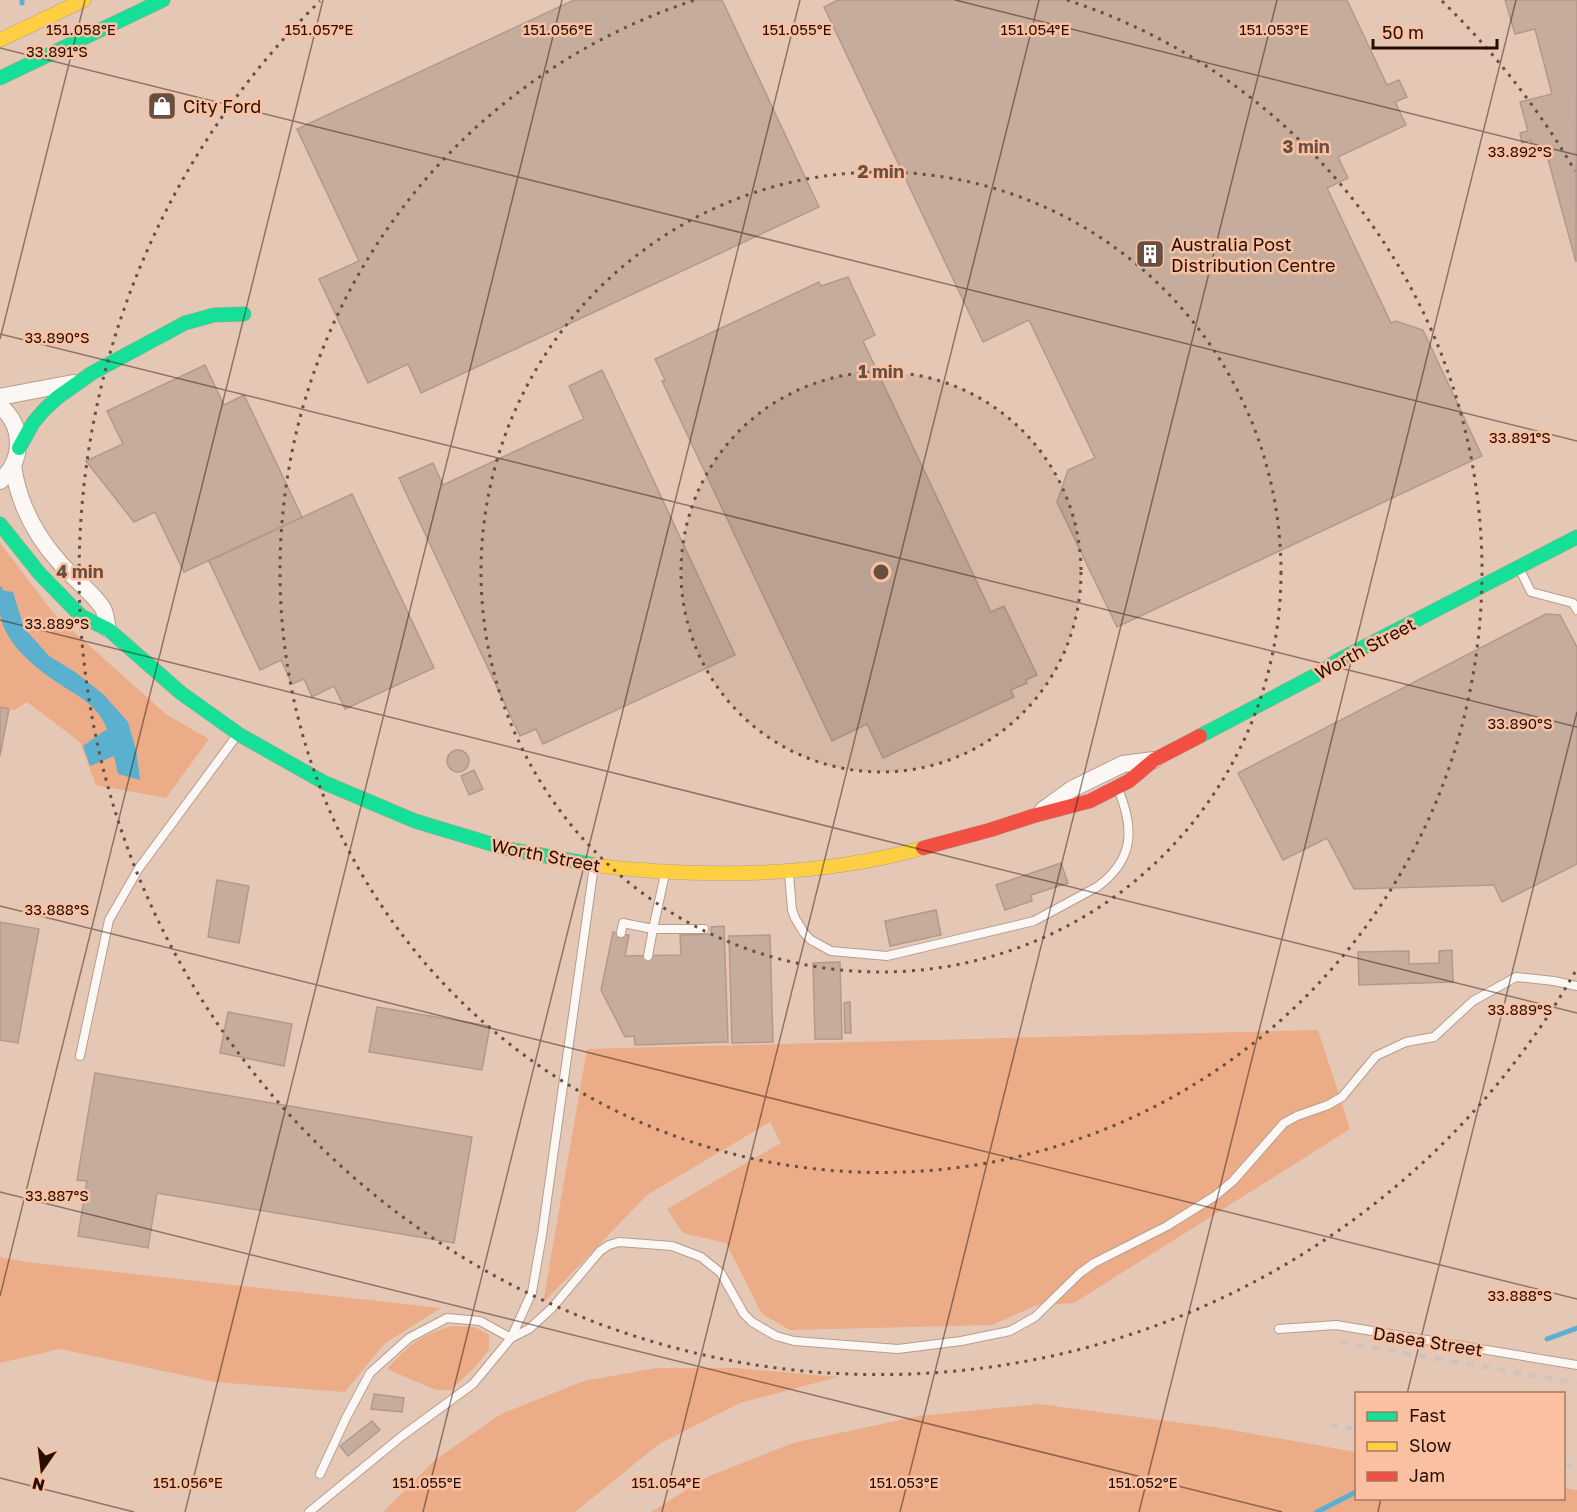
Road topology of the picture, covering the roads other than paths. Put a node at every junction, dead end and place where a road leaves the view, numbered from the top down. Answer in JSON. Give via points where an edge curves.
{"nodes":[{"id":1,"x":84,"y":0,"type":"edge"},
{"id":2,"x":164,"y":0,"type":"edge"},
{"id":3,"x":0,"y":40,"type":"edge"},
{"id":4,"x":0,"y":78,"type":"edge"},
{"id":5,"x":243,"y":314,"type":"dead end"},
{"id":6,"x":75,"y":383,"type":"junction"},
{"id":7,"x":0,"y":397,"type":"edge"},
{"id":8,"x":0,"y":406,"type":"edge"},
{"id":9,"x":19,"y":448,"type":"junction"},
{"id":10,"x":13,"y":465,"type":"junction"},
{"id":11,"x":0,"y":481,"type":"edge"},
{"id":12,"x":0,"y":524,"type":"edge"},
{"id":13,"x":1577,"y":537,"type":"edge"},
{"id":14,"x":1518,"y":568,"type":"junction"},
{"id":15,"x":1577,"y":610,"type":"edge"},
{"id":16,"x":108,"y":629,"type":"junction"},
{"id":17,"x":238,"y":734,"type":"junction"},
{"id":18,"x":1154,"y":760,"type":"junction"},
{"id":19,"x":1117,"y":787,"type":"junction"},
{"id":20,"x":1038,"y":814,"type":"junction"},
{"id":21,"x":594,"y":865,"type":"junction"},
{"id":22,"x":789,"y":871,"type":"junction"},
{"id":23,"x":665,"y":874,"type":"junction"},
{"id":24,"x":704,"y":928,"type":"dead end"},
{"id":25,"x":654,"y":929,"type":"junction"},
{"id":26,"x":621,"y":933,"type":"dead end"},
{"id":27,"x":648,"y":956,"type":"dead end"},
{"id":28,"x":1577,"y":986,"type":"edge"},
{"id":29,"x":80,"y":1056,"type":"dead end"},
{"id":30,"x":1279,"y":1329,"type":"dead end"},
{"id":31,"x":510,"y":1338,"type":"junction"},
{"id":32,"x":1577,"y":1365,"type":"edge"},
{"id":33,"x":320,"y":1474,"type":"dead end"},
{"id":34,"x":309,"y":1512,"type":"edge"}],
"edges":[{"from":1,"to":3,"type":"main road"},
{"from":2,"to":4,"type":"main road"},
{"from":5,"to":6,"type":"main road","via":[[220,314],[185,323]]},
{"from":6,"to":7,"type":"street"},
{"from":6,"to":9,"type":"main road","via":[[43,410]]},
{"from":8,"to":9,"type":"street","via":[[15,425]]},
{"from":9,"to":10,"type":"street"},
{"from":10,"to":11,"type":"street"},
{"from":10,"to":16,"type":"street","name":"Worth Street","via":[[29,520],[60,563],[103,608]]},
{"from":12,"to":16,"type":"main road","name":"Worth Street","via":[[34,568],[85,620]]},
{"from":13,"to":14,"type":"main road","name":"Worth Street"},
{"from":14,"to":15,"type":"lane","via":[[1531,592],[1573,603]]},
{"from":14,"to":18,"type":"main road","name":"Worth Street"},
{"from":16,"to":17,"type":"main road","name":"Worth Street","via":[[188,698]]},
{"from":17,"to":21,"type":"main road","name":"Worth Street","via":[[322,781],[391,813],[503,849]]},
{"from":17,"to":29,"type":"lane","via":[[139,868],[109,920]]},
{"from":18,"to":19,"type":"main road","name":"Worth Street"},
{"from":18,"to":20,"type":"street","name":"Worth Street","via":[[1123,764],[1072,789]]},
{"from":19,"to":20,"type":"main road","name":"Worth Street","via":[[1080,805]]},
{"from":19,"to":22,"type":"lane","via":[[1130,829],[1121,862],[1097,887],[1034,921],[887,956],[831,951],[811,940],[795,918]]},
{"from":20,"to":22,"type":"main road","name":"Worth Street","via":[[919,851],[862,863]]},
{"from":21,"to":23,"type":"main road","name":"Worth Street"},
{"from":21,"to":31,"type":"lane","via":[[532,1292]]},
{"from":22,"to":23,"type":"main road","name":"Worth Street"},
{"from":23,"to":25,"type":"lane"},
{"from":24,"to":25,"type":"lane"},
{"from":25,"to":26,"type":"lane","via":[[623,923]]},
{"from":25,"to":27,"type":"lane"},
{"from":28,"to":31,"type":"lane","via":[[1515,977],[1473,1001],[1434,1037],[1406,1042],[1376,1056],[1342,1097],[1284,1123],[1215,1196],[1094,1263],[1035,1317],[1010,1331],[898,1349],[794,1341],[752,1322],[721,1273],[701,1257],[672,1246],[619,1242],[600,1251],[552,1308],[529,1329]]},
{"from":30,"to":32,"type":"lane","name":"Dasea Street","via":[[1336,1325]]},
{"from":31,"to":33,"type":"lane","via":[[480,1321],[447,1318],[409,1338],[370,1373]]},
{"from":31,"to":34,"type":"lane","via":[[473,1384]]}]}
